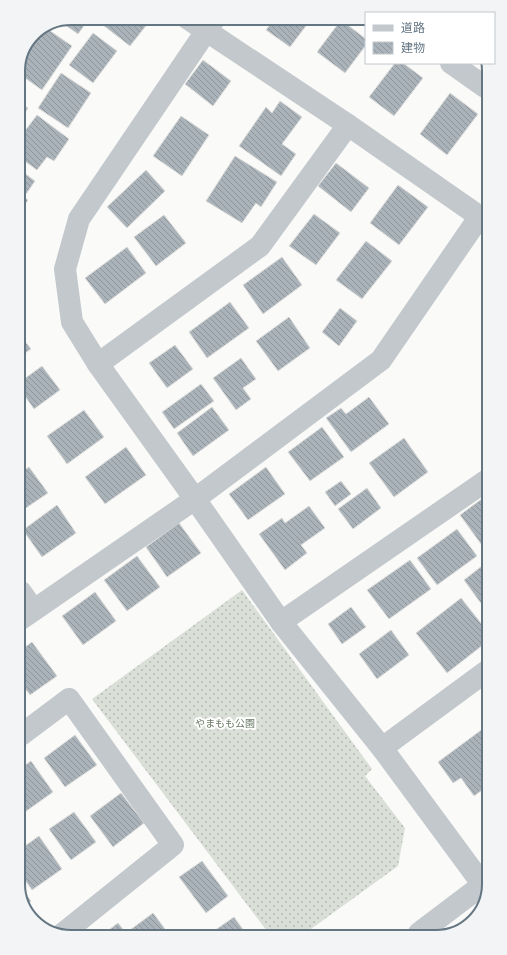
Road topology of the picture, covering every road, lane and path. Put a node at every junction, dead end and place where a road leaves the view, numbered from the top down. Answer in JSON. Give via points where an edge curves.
{"nodes":[{"id":1,"x":209,"y":25,"type":"edge"},
{"id":2,"x":211,"y":25,"type":"edge"},
{"id":3,"x":452,"y":64,"type":"edge"},
{"id":4,"x":482,"y":85,"type":"edge"},
{"id":5,"x":348,"y":125,"type":"junction"},
{"id":6,"x":482,"y":217,"type":"edge"},
{"id":7,"x":482,"y":219,"type":"edge"},
{"id":8,"x":98,"y":364,"type":"junction"},
{"id":9,"x":482,"y":483,"type":"edge"},
{"id":10,"x":195,"y":499,"type":"junction"},
{"id":11,"x":27,"y":614,"type":"edge"},
{"id":12,"x":281,"y":622,"type":"junction"},
{"id":13,"x":482,"y":674,"type":"edge"},
{"id":14,"x":25,"y":732,"type":"edge"},
{"id":15,"x":382,"y":748,"type":"junction"},
{"id":16,"x":482,"y":877,"type":"edge"},
{"id":17,"x":482,"y":885,"type":"edge"},
{"id":18,"x":67,"y":930,"type":"edge"},
{"id":19,"x":423,"y":930,"type":"edge"}],
"edges":[{"from":1,"to":8,"type":"street","via":[[79,219],[65,269],[66,277],[72,322]]},
{"from":2,"to":5,"type":"street"},
{"from":3,"to":4,"type":"street"},
{"from":5,"to":6,"type":"street"},
{"from":5,"to":8,"type":"street","via":[[260,246]]},
{"from":7,"to":10,"type":"street","via":[[381,360]]},
{"from":8,"to":10,"type":"street"},
{"from":9,"to":12,"type":"street"},
{"from":10,"to":11,"type":"street"},
{"from":10,"to":12,"type":"street"},
{"from":12,"to":15,"type":"street"},
{"from":13,"to":15,"type":"street"},
{"from":14,"to":18,"type":"street","via":[[69,699],[173,845]]},
{"from":15,"to":16,"type":"street"},
{"from":17,"to":19,"type":"street"}]}
